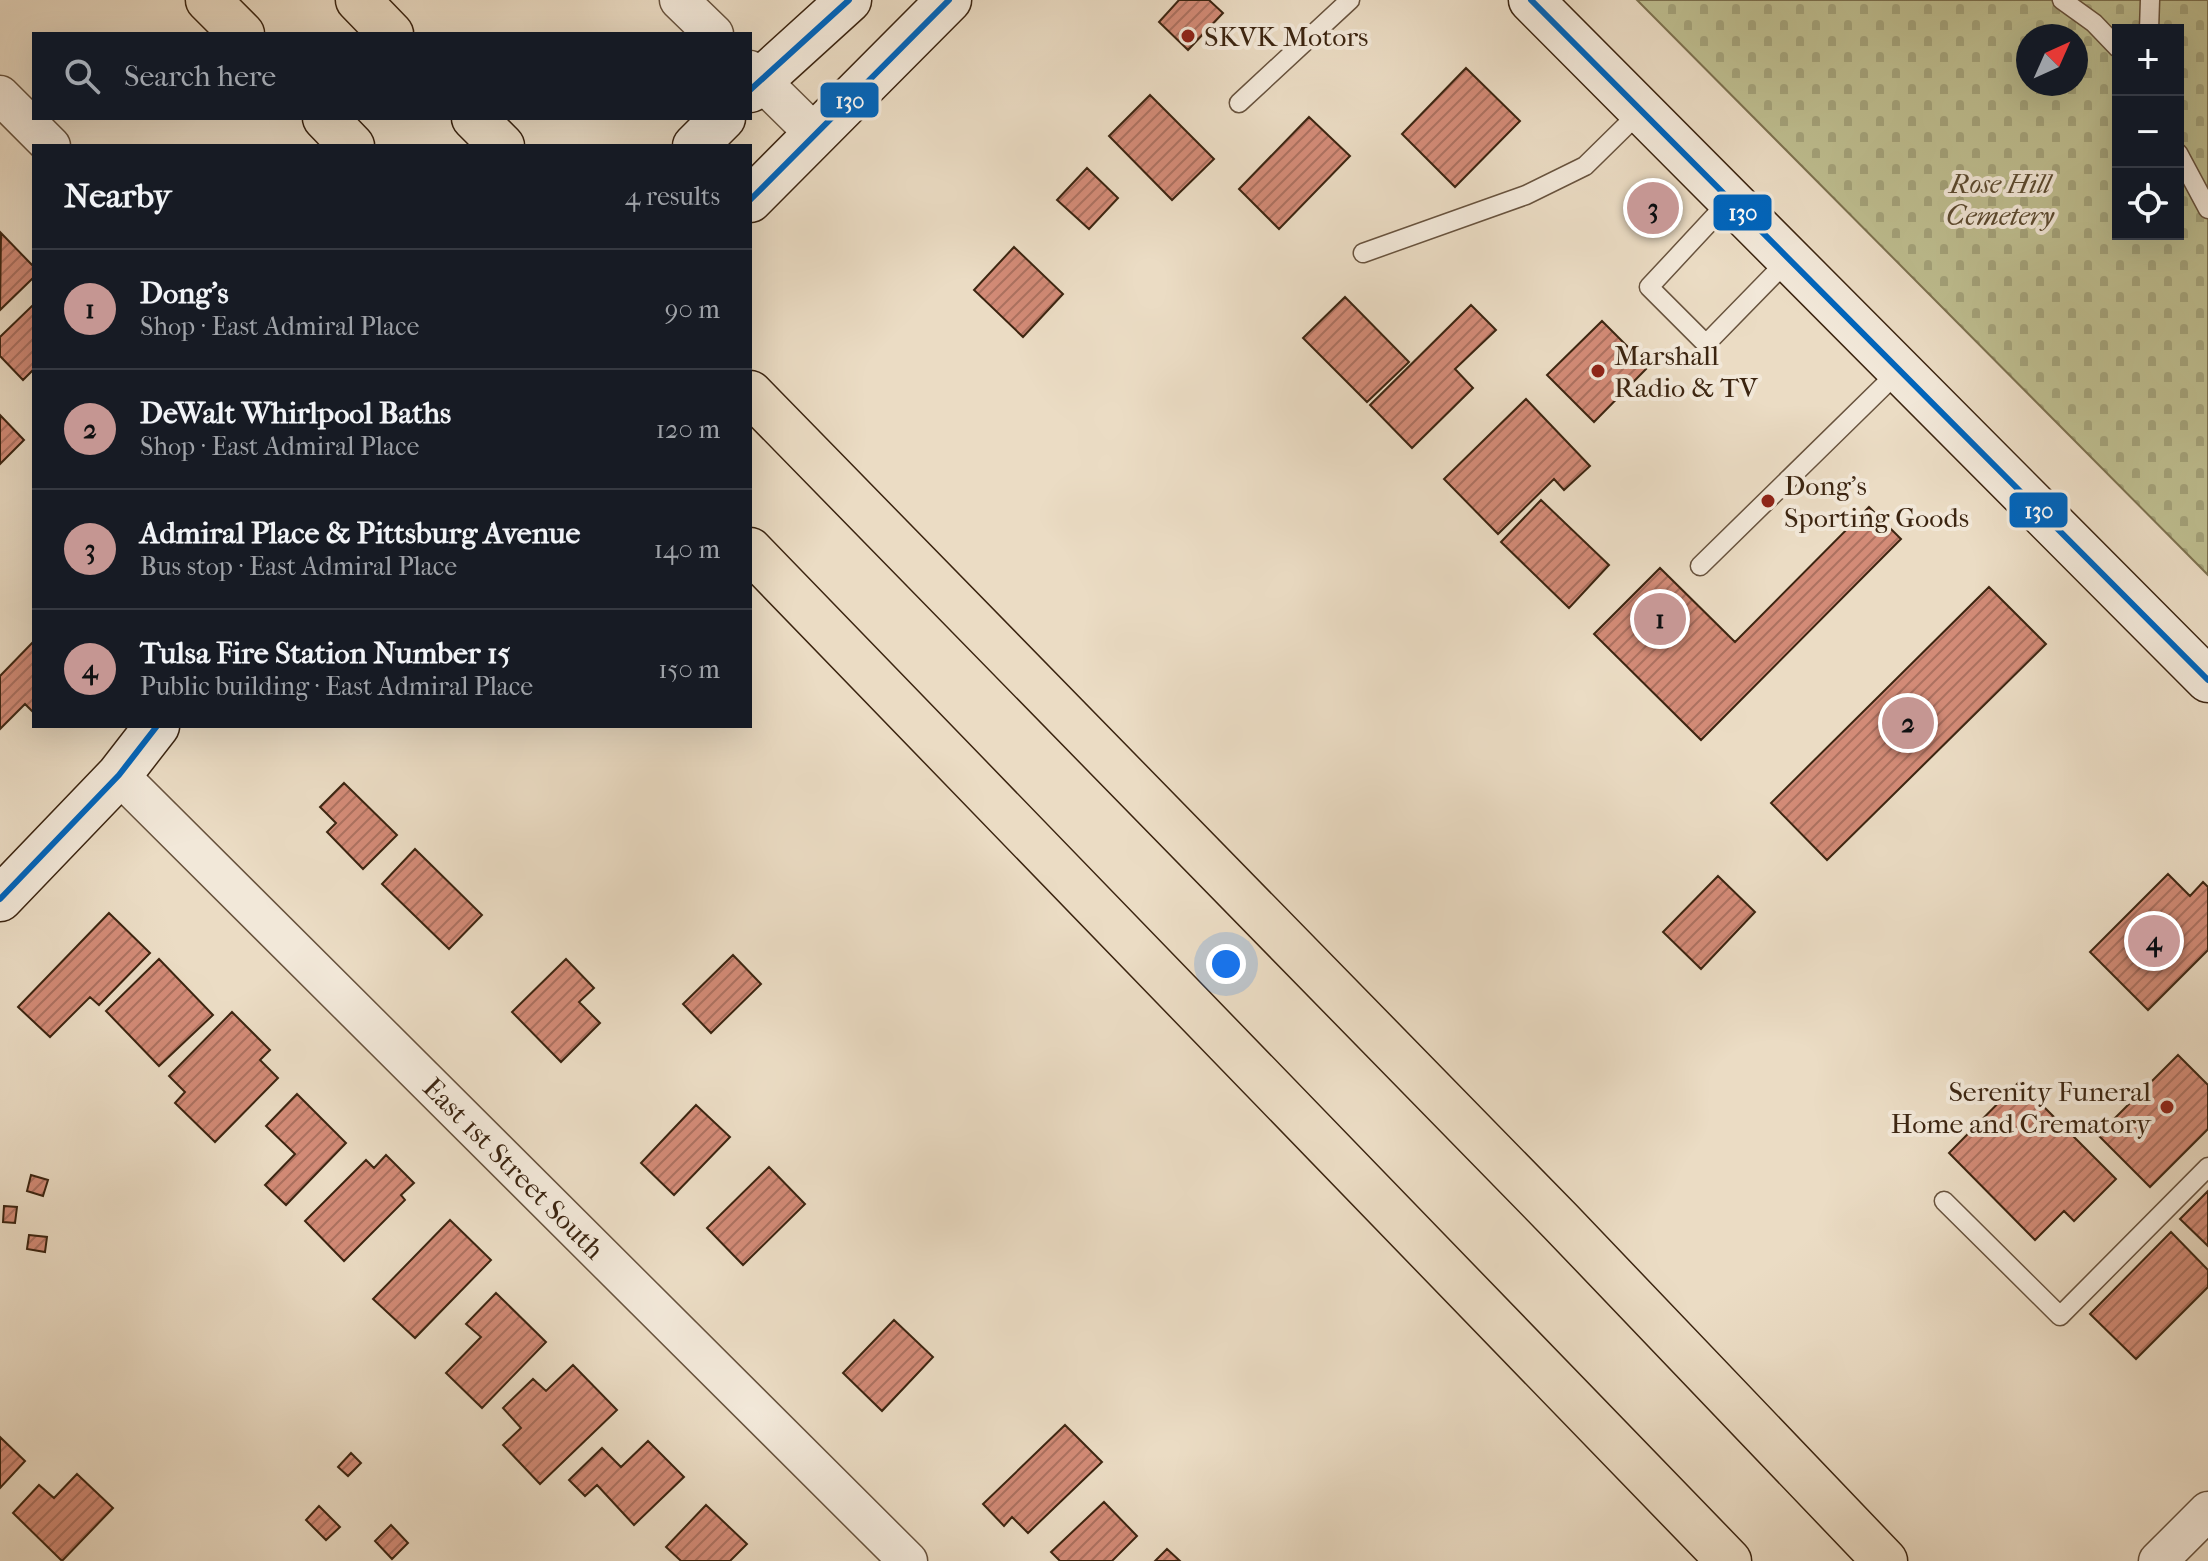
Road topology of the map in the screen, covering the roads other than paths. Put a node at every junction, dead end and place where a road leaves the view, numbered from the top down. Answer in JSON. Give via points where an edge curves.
{"nodes":[{"id":1,"x":208,"y":0,"type":"edge"},
{"id":2,"x":358,"y":0,"type":"edge"},
{"id":3,"x":679,"y":0,"type":"edge"},
{"id":4,"x":849,"y":0,"type":"edge"},
{"id":5,"x":949,"y":0,"type":"edge"},
{"id":6,"x":1350,"y":0,"type":"edge"},
{"id":7,"x":1531,"y":0,"type":"edge"},
{"id":8,"x":2062,"y":0,"type":"edge"},
{"id":9,"x":2150,"y":0,"type":"edge"},
{"id":10,"x":2149,"y":24,"type":"edge"},
{"id":11,"x":240,"y":32,"type":"edge"},
{"id":12,"x":389,"y":32,"type":"edge"},
{"id":13,"x":712,"y":32,"type":"edge"},
{"id":14,"x":2112,"y":42,"type":"edge"},
{"id":15,"x":753,"y":80,"type":"edge"},
{"id":16,"x":0,"y":95,"type":"edge"},
{"id":17,"x":1239,"y":103,"type":"dead end"},
{"id":18,"x":1641,"y":111,"type":"junction"},
{"id":19,"x":327,"y":120,"type":"edge"},
{"id":20,"x":476,"y":120,"type":"edge"},
{"id":21,"x":816,"y":135,"type":"junction"},
{"id":22,"x":49,"y":144,"type":"edge"},
{"id":23,"x":350,"y":144,"type":"edge"},
{"id":24,"x":500,"y":144,"type":"edge"},
{"id":25,"x":2184,"y":164,"type":"edge"},
{"id":26,"x":760,"y":190,"type":"edge"},
{"id":27,"x":1730,"y":200,"type":"junction"},
{"id":28,"x":2208,"y":209,"type":"edge"},
{"id":29,"x":1363,"y":253,"type":"dead end"},
{"id":30,"x":1789,"y":259,"type":"junction"},
{"id":31,"x":1900,"y":370,"type":"junction"},
{"id":32,"x":752,"y":395,"type":"edge"},
{"id":33,"x":752,"y":552,"type":"edge"},
{"id":34,"x":1700,"y":566,"type":"dead end"},
{"id":35,"x":2208,"y":680,"type":"edge"},
{"id":36,"x":155,"y":728,"type":"edge"},
{"id":37,"x":181,"y":728,"type":"edge"},
{"id":38,"x":119,"y":775,"type":"junction"},
{"id":39,"x":6,"y":883,"type":"edge"},
{"id":40,"x":2208,"y":1167,"type":"edge"},
{"id":41,"x":1944,"y":1201,"type":"dead end"},
{"id":42,"x":2208,"y":1511,"type":"edge"},
{"id":43,"x":908,"y":1561,"type":"edge"},
{"id":44,"x":1729,"y":1561,"type":"edge"},
{"id":45,"x":1885,"y":1561,"type":"edge"},
{"id":46,"x":2158,"y":1561,"type":"edge"}],
"edges":[{"from":1,"to":11,"type":"highway"},
{"from":2,"to":12,"type":"highway"},
{"from":3,"to":13,"type":"street"},
{"from":4,"to":15,"type":"main road"},
{"from":5,"to":21,"type":"main road"},
{"from":6,"to":17,"type":"lane"},
{"from":7,"to":18,"type":"main road"},
{"from":8,"to":14,"type":"lane"},
{"from":9,"to":10,"type":"lane"},
{"from":15,"to":21,"type":"street"},
{"from":16,"to":22,"type":"street"},
{"from":18,"to":27,"type":"main road"},
{"from":18,"to":29,"type":"lane","via":[[1585,166],[1526,195]]},
{"from":19,"to":23,"type":"highway"},
{"from":20,"to":24,"type":"highway"},
{"from":21,"to":26,"type":"main road"},
{"from":25,"to":28,"type":"lane"},
{"from":27,"to":30,"type":"main road"},
{"from":27,"to":30,"type":"lane","via":[[1649,287],[1706,344]]},
{"from":30,"to":31,"type":"main road"},
{"from":31,"to":34,"type":"lane"},
{"from":31,"to":35,"type":"main road"},
{"from":32,"to":45,"type":"highway","via":[[1539,1199]]},
{"from":33,"to":44,"type":"highway"},
{"from":36,"to":38,"type":"main road"},
{"from":37,"to":38,"type":"main road"},
{"from":38,"to":39,"type":"main road"},
{"from":38,"to":43,"type":"street","name":"East 1st Street South"},
{"from":40,"to":41,"type":"lane","via":[[2060,1316]]},
{"from":42,"to":46,"type":"street"}]}
